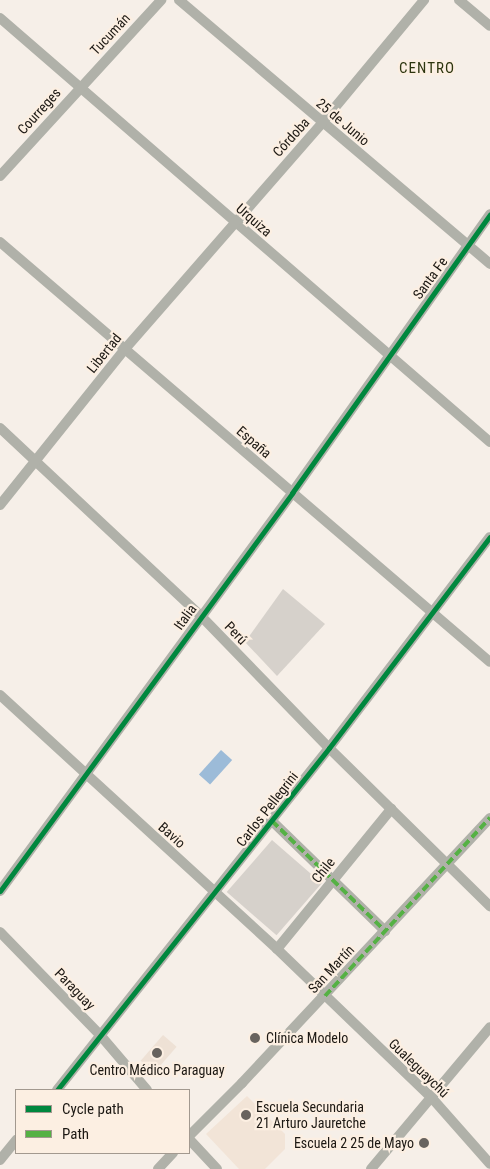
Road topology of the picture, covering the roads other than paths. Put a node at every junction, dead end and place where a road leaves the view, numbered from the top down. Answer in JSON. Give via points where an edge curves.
{"nodes":[{"id":1,"x":161,"y":0,"type":"edge"},
{"id":2,"x":179,"y":0,"type":"edge"},
{"id":3,"x":424,"y":0,"type":"edge"},
{"id":4,"x":459,"y":0,"type":"edge"},
{"id":5,"x":0,"y":18,"type":"edge"},
{"id":6,"x":490,"y":26,"type":"edge"},
{"id":7,"x":80,"y":87,"type":"junction"},
{"id":8,"x":322,"y":122,"type":"junction"},
{"id":9,"x":0,"y":176,"type":"edge"},
{"id":10,"x":490,"y":214,"type":"edge"},
{"id":11,"x":234,"y":221,"type":"junction"},
{"id":12,"x":0,"y":242,"type":"edge"},
{"id":13,"x":468,"y":245,"type":"junction"},
{"id":14,"x":490,"y":264,"type":"edge"},
{"id":15,"x":125,"y":349,"type":"junction"},
{"id":16,"x":388,"y":356,"type":"junction"},
{"id":17,"x":0,"y":428,"type":"edge"},
{"id":18,"x":490,"y":442,"type":"edge"},
{"id":19,"x":35,"y":460,"type":"junction"},
{"id":20,"x":292,"y":493,"type":"junction"},
{"id":21,"x":0,"y":505,"type":"edge"},
{"id":22,"x":490,"y":537,"type":"edge"},
{"id":23,"x":434,"y":613,"type":"junction"},
{"id":24,"x":200,"y":615,"type":"junction"},
{"id":25,"x":490,"y":662,"type":"edge"},
{"id":26,"x":0,"y":694,"type":"edge"},
{"id":27,"x":329,"y":748,"type":"junction"},
{"id":28,"x":85,"y":775,"type":"junction"},
{"id":29,"x":391,"y":809,"type":"junction"},
{"id":30,"x":490,"y":818,"type":"edge"},
{"id":31,"x":272,"y":821,"type":"junction"},
{"id":32,"x":446,"y":864,"type":"junction"},
{"id":33,"x":333,"y":880,"type":"junction"},
{"id":34,"x":0,"y":891,"type":"edge"},
{"id":35,"x":216,"y":892,"type":"junction"},
{"id":36,"x":490,"y":906,"type":"edge"},
{"id":37,"x":385,"y":931,"type":"junction"},
{"id":38,"x":0,"y":932,"type":"edge"},
{"id":39,"x":277,"y":948,"type":"junction"},
{"id":40,"x":325,"y":996,"type":"junction"},
{"id":41,"x":490,"y":1027,"type":"edge"},
{"id":42,"x":101,"y":1036,"type":"junction"},
{"id":43,"x":58,"y":1089,"type":"edge"},
{"id":44,"x":146,"y":1089,"type":"edge"},
{"id":45,"x":431,"y":1097,"type":"junction"},
{"id":46,"x":190,"y":1136,"type":"edge"},
{"id":47,"x":190,"y":1138,"type":"edge"},
{"id":48,"x":15,"y":1141,"type":"edge"},
{"id":49,"x":172,"y":1154,"type":"edge"},
{"id":50,"x":0,"y":1160,"type":"edge"},
{"id":51,"x":490,"y":1164,"type":"edge"},
{"id":52,"x":158,"y":1169,"type":"edge"},
{"id":53,"x":218,"y":1169,"type":"edge"},
{"id":54,"x":371,"y":1169,"type":"edge"}],
"edges":[{"from":1,"to":7,"type":"street","name":"Tucumán"},
{"from":2,"to":8,"type":"street","name":"25 de Junio"},
{"from":3,"to":8,"type":"street","name":"Córdoba"},
{"from":4,"to":6,"type":"street"},
{"from":5,"to":7,"type":"street","name":"Urquiza"},
{"from":7,"to":9,"type":"street","name":"Courreges"},
{"from":7,"to":11,"type":"street","name":"Urquiza"},
{"from":8,"to":11,"type":"street","name":"Córdoba"},
{"from":8,"to":13,"type":"street","name":"25 de Junio"},
{"from":10,"to":13,"type":"street","name":"Santa Fe"},
{"from":11,"to":15,"type":"street","name":"Libertad"},
{"from":11,"to":16,"type":"street","name":"Urquiza"},
{"from":12,"to":15,"type":"street","name":"España"},
{"from":13,"to":14,"type":"street","name":"25 de Junio"},
{"from":13,"to":16,"type":"street","name":"Santa Fe"},
{"from":15,"to":19,"type":"street","name":"Libertad"},
{"from":15,"to":20,"type":"street","name":"España"},
{"from":16,"to":18,"type":"street","name":"Urquiza"},
{"from":16,"to":20,"type":"street","name":"Italia"},
{"from":17,"to":19,"type":"street","name":"Perú"},
{"from":19,"to":21,"type":"street","name":"Libertad"},
{"from":19,"to":24,"type":"street","name":"Perú"},
{"from":20,"to":23,"type":"street","name":"España"},
{"from":20,"to":24,"type":"street","name":"Italia"},
{"from":22,"to":23,"type":"street","name":"Carlos Pellegrini"},
{"from":23,"to":25,"type":"street","name":"España"},
{"from":23,"to":27,"type":"street","name":"Carlos Pellegrini"},
{"from":24,"to":27,"type":"street","name":"Perú"},
{"from":24,"to":28,"type":"street","name":"Italia"},
{"from":26,"to":28,"type":"street","name":"Bavio"},
{"from":27,"to":29,"type":"street","name":"Perú"},
{"from":27,"to":31,"type":"street","name":"Carlos Pellegrini"},
{"from":28,"to":34,"type":"street","name":"Italia"},
{"from":28,"to":35,"type":"street","name":"Bavio"},
{"from":29,"to":32,"type":"street","name":"Perú"},
{"from":29,"to":33,"type":"street","name":"Chile"},
{"from":30,"to":32,"type":"street","name":"San Martín"},
{"from":31,"to":33,"type":"street"},
{"from":31,"to":35,"type":"street","name":"Carlos Pellegrini"},
{"from":32,"to":36,"type":"street","name":"Perú"},
{"from":32,"to":37,"type":"street","name":"San Martín"},
{"from":33,"to":37,"type":"street"},
{"from":33,"to":39,"type":"street","name":"Chile"},
{"from":35,"to":39,"type":"street","name":"Bavio"},
{"from":35,"to":42,"type":"street","name":"Carlos Pellegrini"},
{"from":37,"to":40,"type":"street","name":"San Martín"},
{"from":38,"to":42,"type":"street","name":"Paraguay"},
{"from":39,"to":40,"type":"street","name":"Bavio"},
{"from":40,"to":45,"type":"street","name":"Gualeguaychú"},
{"from":40,"to":46,"type":"street","name":"San Martín"},
{"from":41,"to":45,"type":"street"},
{"from":42,"to":43,"type":"street","name":"Carlos Pellegrini"},
{"from":42,"to":44,"type":"street","name":"Paraguay"},
{"from":45,"to":51,"type":"street","name":"Gualeguaychú"},
{"from":45,"to":54,"type":"street"},
{"from":47,"to":53,"type":"street"},
{"from":48,"to":50,"type":"street"},
{"from":49,"to":52,"type":"street"}]}
